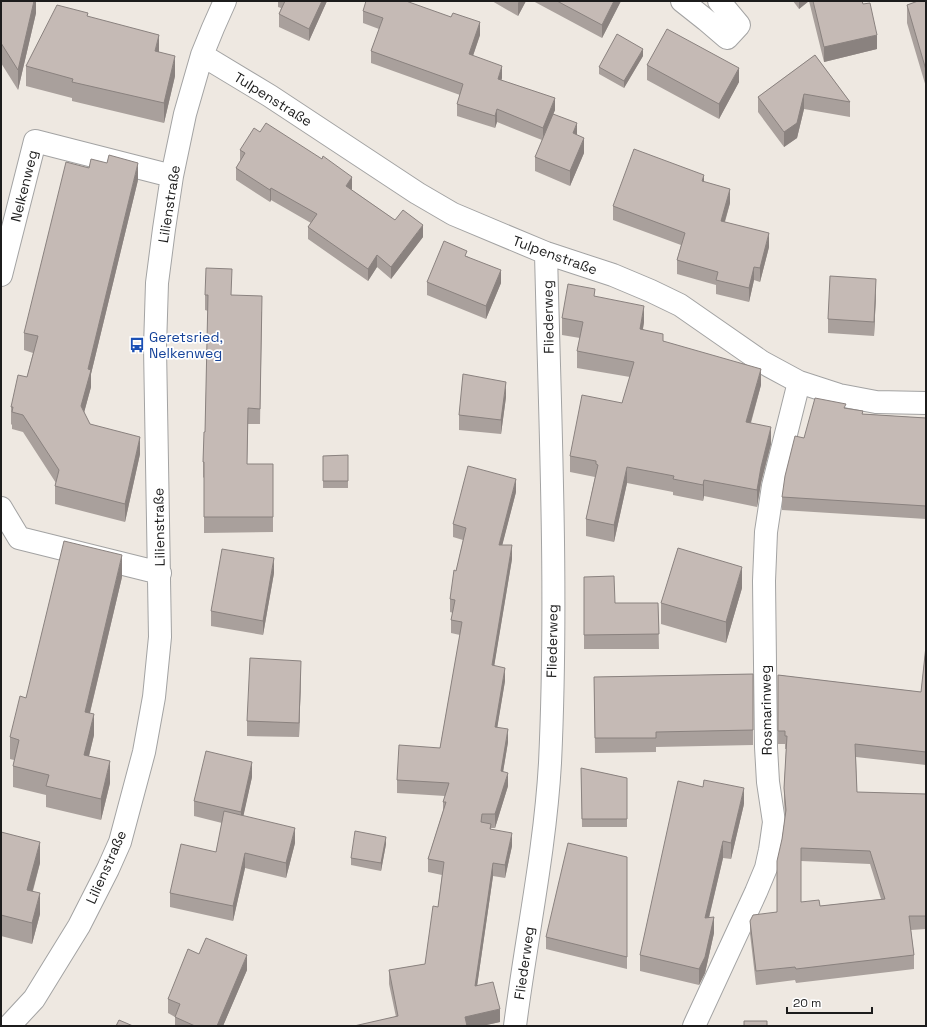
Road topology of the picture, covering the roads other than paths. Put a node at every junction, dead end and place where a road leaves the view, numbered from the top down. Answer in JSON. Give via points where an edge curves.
{"nodes":[{"id":1,"x":225,"y":1,"type":"edge"},
{"id":2,"x":682,"y":1,"type":"edge"},
{"id":3,"x":719,"y":1,"type":"edge"},
{"id":4,"x":202,"y":56,"type":"junction"},
{"id":5,"x":172,"y":176,"type":"junction"},
{"id":6,"x":546,"y":253,"type":"junction"},
{"id":7,"x":1,"y":275,"type":"edge"},
{"id":8,"x":799,"y":382,"type":"junction"},
{"id":9,"x":926,"y":403,"type":"edge"},
{"id":10,"x":1,"y":508,"type":"edge"},
{"id":11,"x":160,"y":573,"type":"junction"},
{"id":12,"x":9,"y":1026,"type":"edge"},
{"id":13,"x":515,"y":1026,"type":"edge"},
{"id":14,"x":694,"y":1026,"type":"edge"}],
"edges":[{"from":1,"to":4,"type":"street","name":"Lilienstraße"},
{"from":2,"to":3,"type":"street","via":[[727,38],[740,25]]},
{"from":4,"to":5,"type":"street","name":"Lilienstraße","via":[[185,114]]},
{"from":4,"to":6,"type":"street","name":"Tulpenstraße","via":[[270,96],[453,214]]},
{"from":5,"to":7,"type":"street","name":"Nelkenweg","via":[[35,141]]},
{"from":5,"to":11,"type":"street","name":"Lilienstraße","via":[[157,283],[155,347]]},
{"from":6,"to":8,"type":"street","name":"Tulpenstraße","via":[[612,275],[680,305],[762,362]]},
{"from":6,"to":13,"type":"street","name":"Fliederweg","via":[[553,631],[550,763],[540,854]]},
{"from":8,"to":9,"type":"street","name":"Tulpenstraße","via":[[838,395],[876,402]]},
{"from":8,"to":14,"type":"street","name":"Rosmarinweg","via":[[773,486],[766,532],[766,747],[774,822],[770,850],[756,892]]},
{"from":10,"to":11,"type":"street","via":[[19,538]]},
{"from":11,"to":12,"type":"street","name":"Lilienstraße","via":[[160,637],[154,697],[144,752],[120,842],[79,926],[34,998]]}]}
